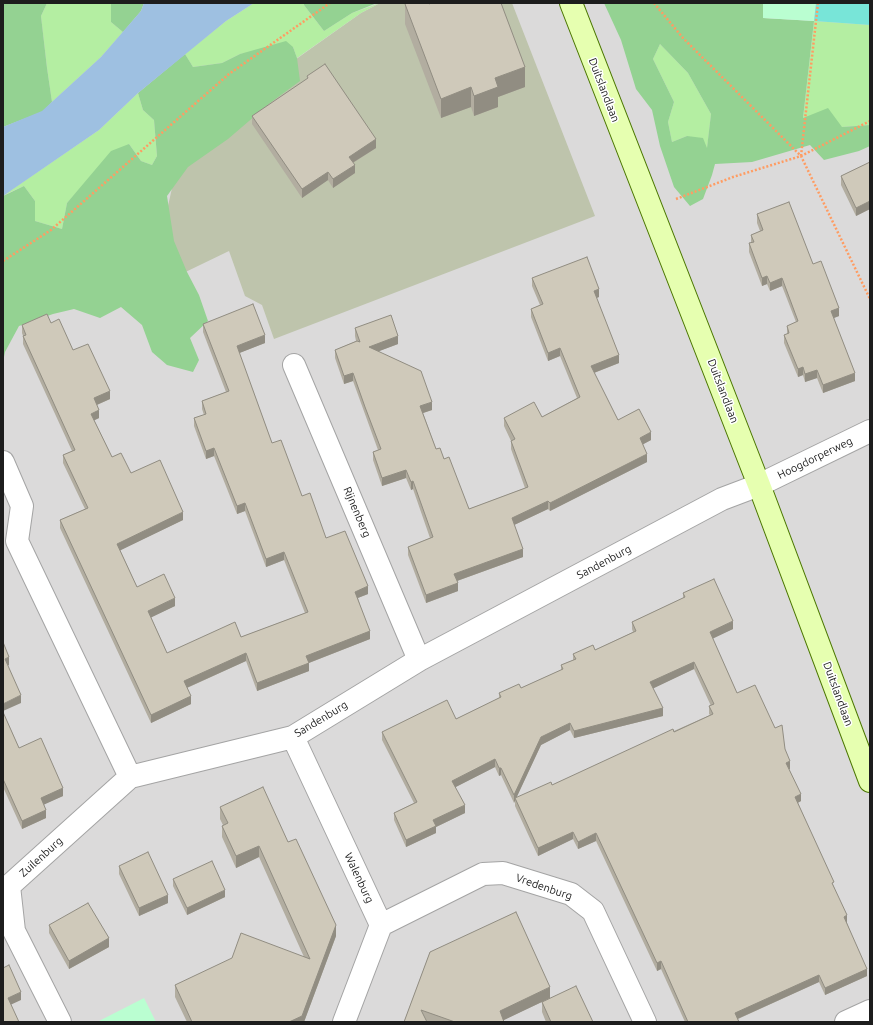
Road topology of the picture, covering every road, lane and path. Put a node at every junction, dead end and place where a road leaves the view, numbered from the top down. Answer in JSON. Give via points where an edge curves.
{"nodes":[{"id":1,"x":330,"y":3,"type":"edge"},
{"id":2,"x":571,"y":3,"type":"edge"},
{"id":3,"x":654,"y":3,"type":"edge"},
{"id":4,"x":818,"y":3,"type":"edge"},
{"id":5,"x":870,"y":121,"type":"edge"},
{"id":6,"x":801,"y":156,"type":"junction"},
{"id":7,"x":651,"y":209,"type":"junction"},
{"id":8,"x":3,"y":261,"type":"edge"},
{"id":9,"x":870,"y":299,"type":"edge"},
{"id":10,"x":294,"y":365,"type":"dead end"},
{"id":11,"x":870,"y":431,"type":"edge"},
{"id":12,"x":3,"y":462,"type":"edge"},
{"id":13,"x":759,"y":485,"type":"junction"},
{"id":14,"x":419,"y":660,"type":"junction"},
{"id":15,"x":293,"y":737,"type":"junction"},
{"id":16,"x":130,"y":777,"type":"junction"},
{"id":17,"x":870,"y":781,"type":"edge"},
{"id":18,"x":6,"y":887,"type":"edge"},
{"id":19,"x":381,"y":925,"type":"junction"},
{"id":20,"x":9,"y":933,"type":"edge"},
{"id":21,"x":870,"y":1011,"type":"edge"},
{"id":22,"x":60,"y":1022,"type":"edge"},
{"id":23,"x":344,"y":1022,"type":"edge"},
{"id":24,"x":645,"y":1022,"type":"edge"},
{"id":25,"x":846,"y":1022,"type":"edge"}],
"edges":[{"from":1,"to":8,"type":"path","via":[[229,74],[51,230]]},
{"from":2,"to":7,"type":"main road","name":"Duitslandlaan"},
{"from":3,"to":6,"type":"path","via":[[683,38]]},
{"from":4,"to":6,"type":"path"},
{"from":5,"to":6,"type":"path"},
{"from":6,"to":7,"type":"path","via":[[733,177]]},
{"from":6,"to":9,"type":"path"},
{"from":7,"to":13,"type":"main road","name":"Duitslandlaan"},
{"from":10,"to":14,"type":"street","name":"Rijnenberg"},
{"from":11,"to":13,"type":"street","name":"Hoogdorperweg"},
{"from":12,"to":16,"type":"street","via":[[22,506],[17,541]]},
{"from":13,"to":14,"type":"street","name":"Sandenburg","via":[[722,499]]},
{"from":13,"to":17,"type":"main road","name":"Duitslandlaan"},
{"from":14,"to":15,"type":"street","name":"Sandenburg"},
{"from":15,"to":16,"type":"street","name":"Sandenburg"},
{"from":15,"to":19,"type":"street","name":"Walenburg"},
{"from":16,"to":18,"type":"street","name":"Zuilenburg"},
{"from":18,"to":20,"type":"street","name":"Zuilenburg"},
{"from":19,"to":23,"type":"street"},
{"from":19,"to":24,"type":"street","name":"Vredenburg","via":[[483,874],[504,873],[571,894],[593,911]]},
{"from":20,"to":22,"type":"street","name":"Zuilenburg"},
{"from":21,"to":25,"type":"street"}]}
